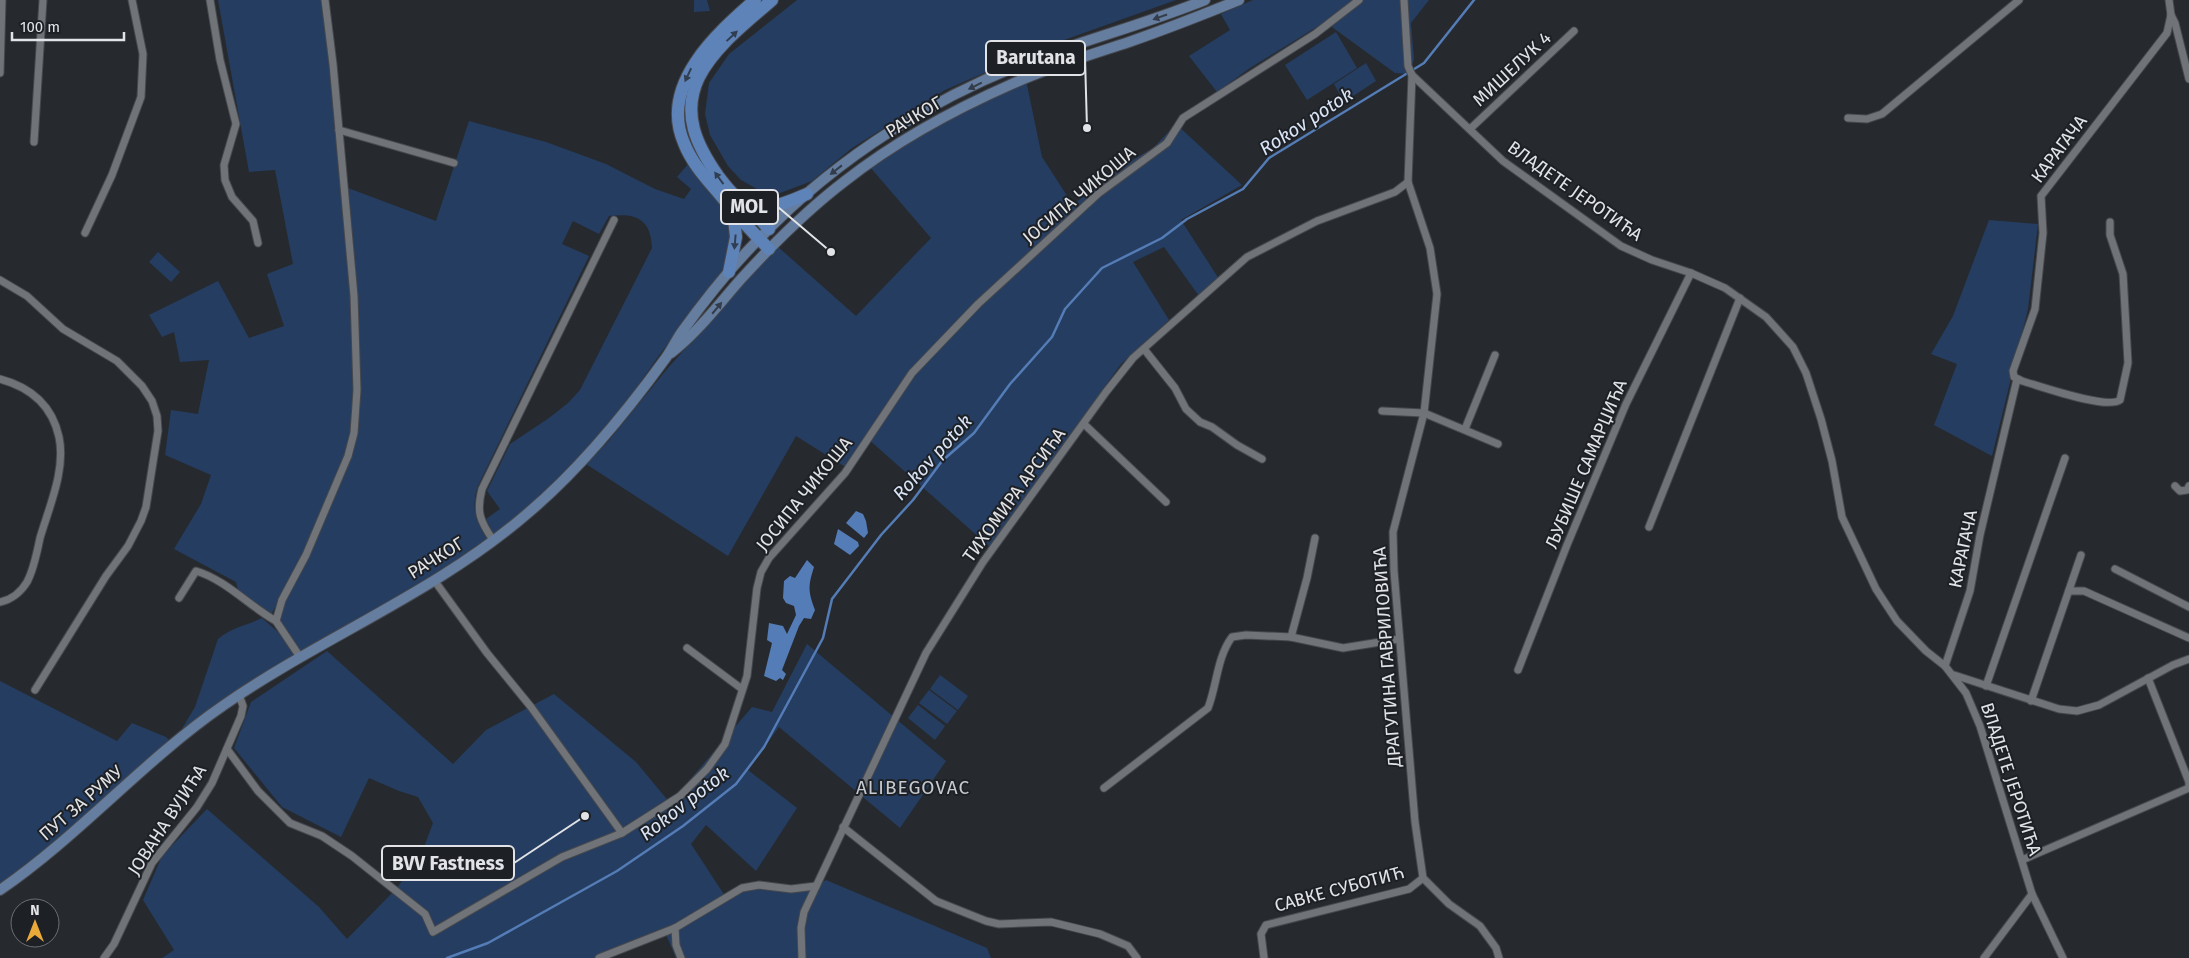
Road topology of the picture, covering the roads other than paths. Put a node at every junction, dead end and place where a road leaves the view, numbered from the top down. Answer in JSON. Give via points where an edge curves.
{"nodes":[{"id":1,"x":2,"y":0,"type":"edge"},
{"id":2,"x":42,"y":0,"type":"edge"},
{"id":3,"x":132,"y":0,"type":"edge"},
{"id":4,"x":210,"y":0,"type":"edge"},
{"id":5,"x":325,"y":0,"type":"edge"},
{"id":6,"x":755,"y":0,"type":"edge"},
{"id":7,"x":772,"y":0,"type":"edge"},
{"id":8,"x":1205,"y":0,"type":"edge"},
{"id":9,"x":1239,"y":0,"type":"edge"},
{"id":10,"x":1359,"y":0,"type":"edge"},
{"id":11,"x":1404,"y":0,"type":"edge"},
{"id":12,"x":2019,"y":0,"type":"edge"},
{"id":13,"x":2169,"y":0,"type":"edge"},
{"id":14,"x":2171,"y":15,"type":"junction"},
{"id":15,"x":1574,"y":31,"type":"dead end"},
{"id":16,"x":0,"y":73,"type":"edge"},
{"id":17,"x":1412,"y":75,"type":"junction"},
{"id":18,"x":2189,"y":80,"type":"edge"},
{"id":19,"x":1848,"y":118,"type":"dead end"},
{"id":20,"x":339,"y":130,"type":"junction"},
{"id":21,"x":1470,"y":130,"type":"junction"},
{"id":22,"x":34,"y":142,"type":"dead end"},
{"id":23,"x":454,"y":163,"type":"dead end"},
{"id":24,"x":1408,"y":182,"type":"junction"},
{"id":25,"x":807,"y":194,"type":"junction"},
{"id":26,"x":744,"y":203,"type":"junction"},
{"id":27,"x":733,"y":212,"type":"junction"},
{"id":28,"x":614,"y":220,"type":"dead end"},
{"id":29,"x":2110,"y":222,"type":"dead end"},
{"id":30,"x":769,"y":228,"type":"junction"},
{"id":31,"x":85,"y":232,"type":"dead end"},
{"id":32,"x":759,"y":239,"type":"junction"},
{"id":33,"x":258,"y":243,"type":"dead end"},
{"id":34,"x":769,"y":249,"type":"junction"},
{"id":35,"x":729,"y":272,"type":"junction"},
{"id":36,"x":1691,"y":273,"type":"junction"},
{"id":37,"x":0,"y":280,"type":"edge"},
{"id":38,"x":1740,"y":298,"type":"junction"},
{"id":39,"x":1144,"y":349,"type":"junction"},
{"id":40,"x":1495,"y":355,"type":"dead end"},
{"id":41,"x":666,"y":357,"type":"junction"},
{"id":42,"x":0,"y":379,"type":"edge"},
{"id":43,"x":2017,"y":379,"type":"junction"},
{"id":44,"x":1382,"y":411,"type":"dead end"},
{"id":45,"x":1424,"y":413,"type":"junction"},
{"id":46,"x":1084,"y":424,"type":"junction"},
{"id":47,"x":1465,"y":429,"type":"junction"},
{"id":48,"x":1498,"y":444,"type":"dead end"},
{"id":49,"x":1262,"y":458,"type":"dead end"},
{"id":50,"x":2065,"y":458,"type":"dead end"},
{"id":51,"x":2175,"y":486,"type":"dead end"},
{"id":52,"x":2189,"y":486,"type":"edge"},
{"id":53,"x":1166,"y":502,"type":"dead end"},
{"id":54,"x":1649,"y":527,"type":"dead end"},
{"id":55,"x":1315,"y":538,"type":"dead end"},
{"id":56,"x":493,"y":540,"type":"junction"},
{"id":57,"x":2081,"y":555,"type":"dead end"},
{"id":58,"x":2115,"y":569,"type":"dead end"},
{"id":59,"x":434,"y":580,"type":"junction"},
{"id":60,"x":2068,"y":591,"type":"junction"},
{"id":61,"x":179,"y":598,"type":"dead end"},
{"id":62,"x":0,"y":602,"type":"edge"},
{"id":63,"x":2189,"y":607,"type":"edge"},
{"id":64,"x":276,"y":621,"type":"junction"},
{"id":65,"x":1291,"y":637,"type":"junction"},
{"id":66,"x":2189,"y":638,"type":"edge"},
{"id":67,"x":1399,"y":639,"type":"junction"},
{"id":68,"x":687,"y":648,"type":"dead end"},
{"id":69,"x":300,"y":657,"type":"junction"},
{"id":70,"x":2189,"y":659,"type":"edge"},
{"id":71,"x":1945,"y":666,"type":"junction"},
{"id":72,"x":1518,"y":670,"type":"dead end"},
{"id":73,"x":1954,"y":675,"type":"junction"},
{"id":74,"x":2148,"y":678,"type":"junction"},
{"id":75,"x":1986,"y":686,"type":"junction"},
{"id":76,"x":742,"y":689,"type":"junction"},
{"id":77,"x":35,"y":690,"type":"dead end"},
{"id":78,"x":239,"y":695,"type":"junction"},
{"id":79,"x":2031,"y":701,"type":"junction"},
{"id":80,"x":181,"y":737,"type":"joint"},
{"id":81,"x":227,"y":749,"type":"junction"},
{"id":82,"x":1104,"y":788,"type":"dead end"},
{"id":83,"x":843,"y":827,"type":"junction"},
{"id":84,"x":622,"y":833,"type":"junction"},
{"id":85,"x":2022,"y":860,"type":"junction"},
{"id":86,"x":1423,"y":878,"type":"junction"},
{"id":87,"x":816,"y":886,"type":"junction"},
{"id":88,"x":0,"y":890,"type":"edge"},
{"id":89,"x":2032,"y":894,"type":"junction"},
{"id":90,"x":674,"y":928,"type":"junction"},
{"id":91,"x":104,"y":958,"type":"edge"},
{"id":92,"x":600,"y":958,"type":"edge"},
{"id":93,"x":681,"y":958,"type":"edge"},
{"id":94,"x":802,"y":958,"type":"edge"},
{"id":95,"x":1137,"y":958,"type":"edge"},
{"id":96,"x":1264,"y":958,"type":"edge"},
{"id":97,"x":1499,"y":958,"type":"edge"},
{"id":98,"x":1984,"y":958,"type":"edge"},
{"id":99,"x":2063,"y":958,"type":"edge"}],
"edges":[{"from":1,"to":16,"type":"street"},
{"from":2,"to":22,"type":"street"},
{"from":3,"to":31,"type":"street","via":[[142,54],[141,97],[112,175]]},
{"from":4,"to":33,"type":"street","via":[[220,60],[236,124],[224,165],[225,180],[232,197],[253,221]]},
{"from":5,"to":20,"type":"street"},
{"from":6,"to":27,"type":"highway","one_way":true,"via":[[725,26],[702,53],[687,77],[680,100],[680,130],[688,151]]},
{"from":26,"to":7,"type":"highway","one_way":true,"via":[[725,186],[697,144],[691,124],[692,102],[699,77],[722,44]]},
{"from":8,"to":25,"type":"main road","name":"РАЧКОГ","one_way":true,"via":[[1045,55],[980,83],[882,137],[837,168]]},
{"from":9,"to":34,"type":"main road","name":"РАЧКОГ","via":[[1048,69],[945,116],[844,182]]},
{"from":10,"to":76,"type":"street","name":"ЈОСИПА ЧИКОША","via":[[1315,34],[1183,118],[1167,144],[1058,228],[912,373],[845,473],[761,572],[747,676]]},
{"from":11,"to":17,"type":"street","name":"ДРАГУТИНА ГАВРИЛОВИЋА","via":[[1408,66]]},
{"from":12,"to":19,"type":"street","via":[[1882,114],[1867,119]]},
{"from":13,"to":14,"type":"street"},
{"from":14,"to":18,"type":"street"},
{"from":14,"to":43,"type":"street","name":"КАРАГАЧА","via":[[2167,33],[2041,196],[2041,267],[2035,309],[2013,371]]},
{"from":15,"to":21,"type":"street","name":"МИШЕЛУК 4"},
{"from":17,"to":21,"type":"street","name":"ВЛАДЕТЕ ЈЕРОТИЋА"},
{"from":17,"to":24,"type":"street","name":"ДРАГУТИНА ГАВРИЛОВИЋА"},
{"from":20,"to":23,"type":"street"},
{"from":20,"to":64,"type":"street","via":[[357,345],[354,432],[348,456],[306,555],[282,600]]},
{"from":21,"to":36,"type":"street","name":"ВЛАДЕТЕ ЈЕРОТИЋА","via":[[1503,161],[1621,246]]},
{"from":24,"to":39,"type":"street","name":"ТИХОМИРА АРСИЋА","via":[[1395,192],[1317,221],[1247,258]]},
{"from":24,"to":45,"type":"street","name":"ДРАГУТИНА ГАВРИЛОВИЋА","via":[[1430,248],[1437,294]]},
{"from":25,"to":26,"type":"highway","via":[[782,205]]},
{"from":25,"to":30,"type":"main road","name":"РАЧКОГ"},
{"from":26,"to":30,"type":"highway"},
{"from":27,"to":32,"type":"highway"},
{"from":27,"to":35,"type":"highway","one_way":true,"via":[[736,237]]},
{"from":28,"to":56,"type":"street","via":[[482,489],[478,509]]},
{"from":29,"to":43,"type":"street","via":[[2110,235],[2123,274],[2128,363],[2120,400],[2112,404],[2081,398]]},
{"from":30,"to":32,"type":"main road","name":"РАЧКОГ"},
{"from":32,"to":34,"type":"highway"},
{"from":32,"to":35,"type":"main road","name":"РАЧКОГ"},
{"from":41,"to":34,"type":"main road","name":"РАЧКОГ","one_way":true,"via":[[691,338]]},
{"from":35,"to":41,"type":"main road","name":"РАЧКОГ","via":[[678,336]]},
{"from":36,"to":38,"type":"street","name":"ВЛАДЕТЕ ЈЕРОТИЋА"},
{"from":36,"to":72,"type":"street","name":"ЉУБИШЕ САМАРЏИЋА","via":[[1626,404]]},
{"from":37,"to":77,"type":"street","via":[[27,296],[62,329],[117,361],[142,386],[157,416],[158,431],[141,521]]},
{"from":38,"to":54,"type":"street"},
{"from":38,"to":71,"type":"street","name":"ВЛАДЕТЕ ЈЕРОТИЋА","via":[[1786,337],[1806,373],[1832,461],[1842,518],[1876,589],[1897,621]]},
{"from":39,"to":46,"type":"street","name":"ТИХОМИРА АРСИЋА","via":[[1133,358]]},
{"from":39,"to":49,"type":"street","via":[[1175,388],[1186,409],[1200,422]]},
{"from":40,"to":47,"type":"street"},
{"from":41,"to":56,"type":"main road","name":"РАЧКОГ","via":[[573,471],[525,516]]},
{"from":42,"to":62,"type":"street","via":[[35,394],[53,419],[60,446],[57,483],[27,582],[13,596]]},
{"from":43,"to":71,"type":"street","name":"КАРАГАЧА","via":[[1970,591]]},
{"from":44,"to":45,"type":"street"},
{"from":45,"to":47,"type":"street"},
{"from":45,"to":67,"type":"street","name":"ДРАГУТИНА ГАВРИЛОВИЋА","via":[[1393,532]]},
{"from":46,"to":53,"type":"street"},
{"from":46,"to":83,"type":"street","name":"ТИХОМИРА АРСИЋА","via":[[983,562],[926,653]]},
{"from":47,"to":48,"type":"street"},
{"from":50,"to":75,"type":"street"},
{"from":51,"to":52,"type":"street","via":[[2180,491],[2187,490]]},
{"from":55,"to":65,"type":"street"},
{"from":56,"to":59,"type":"main road","name":"РАЧКОГ"},
{"from":57,"to":60,"type":"street"},
{"from":58,"to":63,"type":"street"},
{"from":59,"to":69,"type":"main road","name":"РАЧКОГ"},
{"from":59,"to":84,"type":"street","via":[[487,653],[531,706]]},
{"from":60,"to":66,"type":"street","via":[[2084,591]]},
{"from":60,"to":79,"type":"street"},
{"from":61,"to":64,"type":"street","via":[[196,571],[232,590]]},
{"from":64,"to":69,"type":"street"},
{"from":65,"to":67,"type":"street","via":[[1344,648]]},
{"from":65,"to":82,"type":"street","via":[[1232,637],[1224,648],[1208,708]]},
{"from":67,"to":86,"type":"street","name":"ДРАГУТИНА ГАВРИЛОВИЋА","via":[[1414,822]]},
{"from":68,"to":76,"type":"street"},
{"from":69,"to":78,"type":"main road","name":"РАЧКОГ"},
{"from":70,"to":74,"type":"street"},
{"from":71,"to":73,"type":"street","name":"ВЛАДЕТЕ ЈЕРОТИЋА"},
{"from":73,"to":75,"type":"street"},
{"from":73,"to":85,"type":"street","name":"ВЛАДЕТЕ ЈЕРОТИЋА","via":[[1966,693],[1980,726]]},
{"from":74,"to":79,"type":"street","via":[[2099,705],[2083,710],[2059,709]]},
{"from":74,"to":85,"type":"street","via":[[2189,782],[2188,788]]},
{"from":75,"to":79,"type":"street"},
{"from":76,"to":84,"type":"street","name":"ЈОСИПА ЧИКОША","via":[[725,744],[707,769],[680,796]]},
{"from":78,"to":80,"type":"main road","name":"РАЧКОГ"},
{"from":78,"to":81,"type":"street","name":"ЈОВАНА ВУЈИЋА","via":[[242,716]]},
{"from":80,"to":88,"type":"main road","name":"ПУТ ЗА РУМУ","via":[[56,846]]},
{"from":81,"to":84,"type":"street","name":"ЈОСИПА ЧИКОША","via":[[258,791],[290,822],[322,836],[352,856],[425,914],[433,932],[562,857]]},
{"from":81,"to":91,"type":"street","name":"ЈОВАНА ВУЈИЋА","via":[[197,807],[152,864],[114,944]]},
{"from":83,"to":87,"type":"street","name":"ТИХОМИРА АРСИЋА"},
{"from":83,"to":95,"type":"street","via":[[936,901],[998,924],[1051,922],[1100,934],[1128,946]]},
{"from":85,"to":89,"type":"street","name":"ВЛАДЕТЕ ЈЕРОТИЋА"},
{"from":86,"to":96,"type":"street","name":"САВКЕ СУБОТИЋ","via":[[1409,889],[1266,925],[1261,934]]},
{"from":86,"to":97,"type":"street","via":[[1448,904],[1480,926],[1496,948]]},
{"from":87,"to":90,"type":"street","via":[[791,889],[759,885],[742,888]]},
{"from":87,"to":94,"type":"street","name":"ТИХОМИРА АРСИЋА","via":[[804,912]]},
{"from":89,"to":98,"type":"street"},
{"from":89,"to":99,"type":"street","name":"ВЛАДЕТЕ ЈЕРОТИЋА"},
{"from":90,"to":92,"type":"street"},
{"from":90,"to":93,"type":"street"}]}
